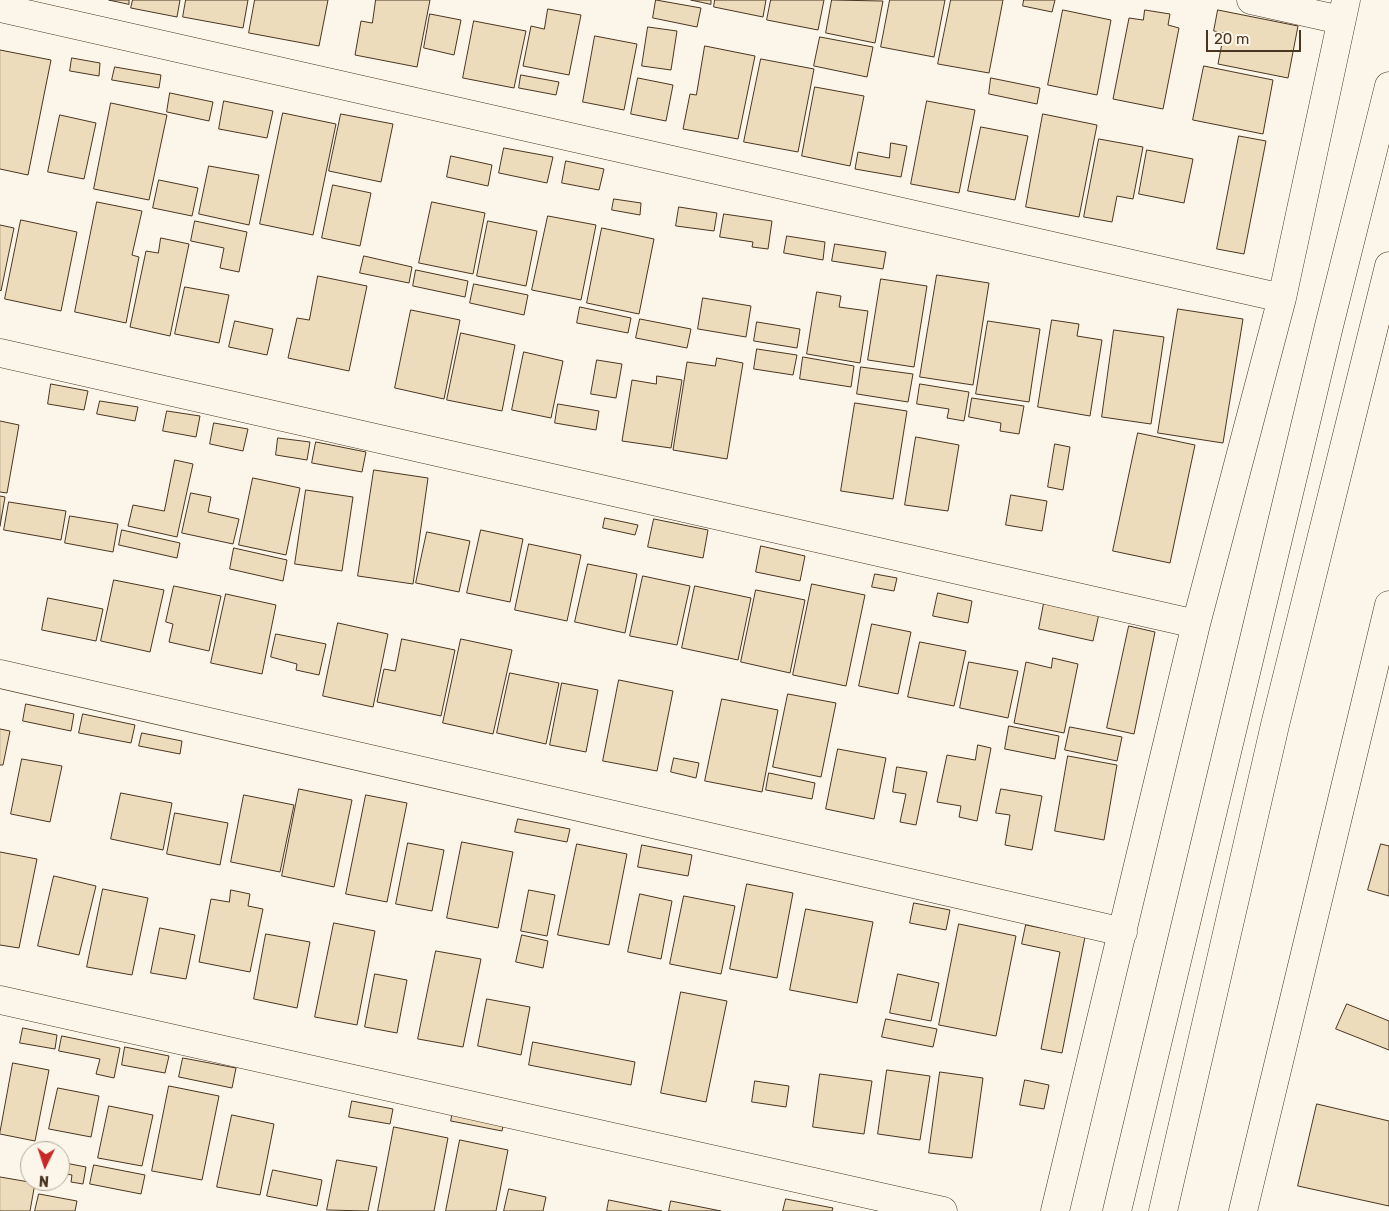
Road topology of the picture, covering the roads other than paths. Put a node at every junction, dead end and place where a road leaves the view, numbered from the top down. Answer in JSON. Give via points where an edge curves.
{"nodes":[{"id":1,"x":1251,"y":0,"type":"edge"},
{"id":2,"x":0,"y":8,"type":"edge"},
{"id":3,"x":1343,"y":10,"type":"edge"},
{"id":4,"x":1389,"y":86,"type":"edge"},
{"id":5,"x":1389,"y":266,"type":"edge"},
{"id":6,"x":1282,"y":298,"type":"junction"},
{"id":7,"x":0,"y":353,"type":"edge"},
{"id":8,"x":1389,"y":605,"type":"edge"},
{"id":9,"x":1196,"y":624,"type":"junction"},
{"id":10,"x":0,"y":674,"type":"edge"},
{"id":11,"x":1123,"y":932,"type":"junction"},
{"id":12,"x":0,"y":1000,"type":"edge"},
{"id":13,"x":943,"y":1211,"type":"edge"},
{"id":14,"x":1055,"y":1211,"type":"edge"},
{"id":15,"x":1117,"y":1211,"type":"edge"},
{"id":16,"x":1163,"y":1211,"type":"edge"},
{"id":17,"x":1243,"y":1211,"type":"edge"}],
"edges":[{"from":1,"to":3,"type":"main road"},
{"from":2,"to":6,"type":"main road"},
{"from":3,"to":6,"type":"main road"},
{"from":4,"to":15,"type":"main road"},
{"from":5,"to":16,"type":"main road","via":[[1275,725]]},
{"from":6,"to":9,"type":"main road"},
{"from":7,"to":9,"type":"main road"},
{"from":8,"to":17,"type":"main road"},
{"from":9,"to":11,"type":"main road"},
{"from":10,"to":11,"type":"main road"},
{"from":11,"to":14,"type":"main road"},
{"from":12,"to":13,"type":"main road"}]}
